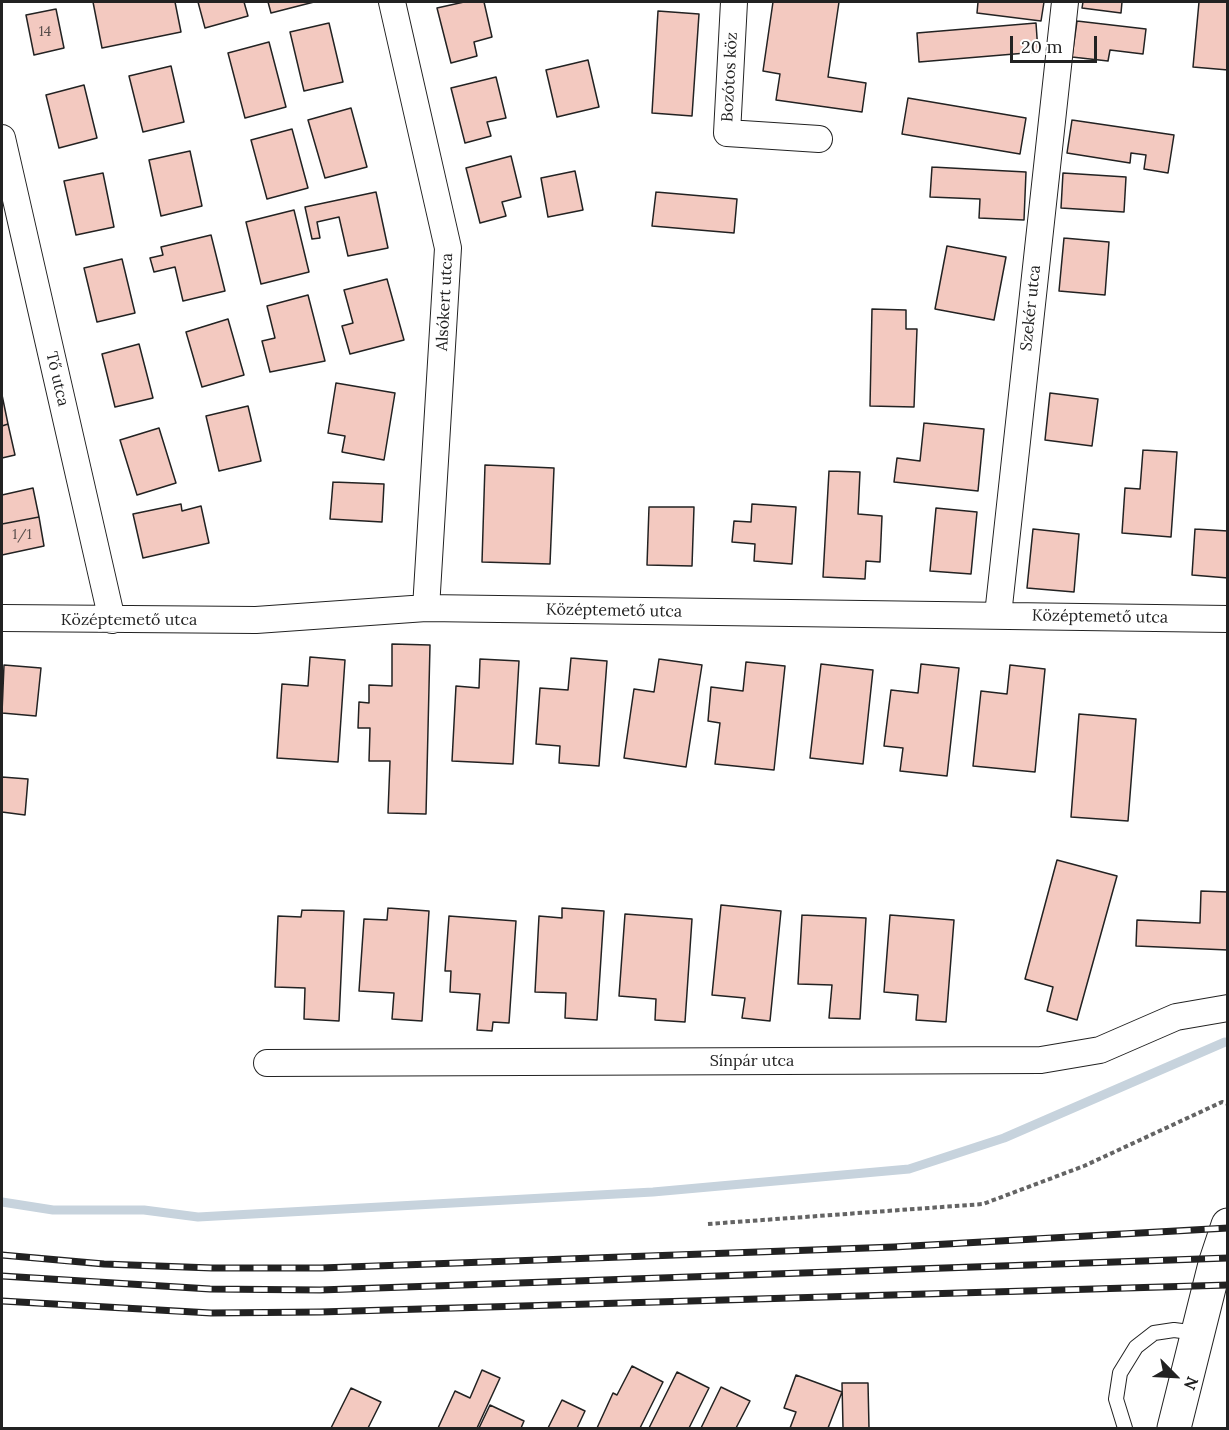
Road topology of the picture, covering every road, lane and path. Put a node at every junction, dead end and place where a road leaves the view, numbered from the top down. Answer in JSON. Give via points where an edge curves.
{"nodes":[{"id":1,"x":392,"y":2,"type":"edge"},
{"id":2,"x":734,"y":2,"type":"edge"},
{"id":3,"x":1065,"y":2,"type":"edge"},
{"id":4,"x":2,"y":138,"type":"edge"},
{"id":5,"x":819,"y":139,"type":"dead end"},
{"id":6,"x":426,"y":608,"type":"junction"},
{"id":7,"x":998,"y":615,"type":"junction"},
{"id":8,"x":2,"y":618,"type":"edge"},
{"id":9,"x":1227,"y":619,"type":"edge"},
{"id":10,"x":112,"y":620,"type":"junction"},
{"id":11,"x":1227,"y":1008,"type":"edge"},
{"id":12,"x":267,"y":1063,"type":"dead end"},
{"id":13,"x":1227,"y":1104,"type":"edge"},
{"id":14,"x":708,"y":1224,"type":"dead end"},
{"id":15,"x":1227,"y":1225,"type":"edge"},
{"id":16,"x":1199,"y":1334,"type":"junction"},
{"id":17,"x":1125,"y":1428,"type":"edge"},
{"id":18,"x":1174,"y":1428,"type":"edge"}],
"edges":[{"from":1,"to":6,"type":"street","name":"Alsókert utca","via":[[448,248]]},
{"from":2,"to":5,"type":"street","name":"Bozótos köz","via":[[727,133]]},
{"from":3,"to":7,"type":"street","name":"Szekér utca"},
{"from":4,"to":10,"type":"street","name":"Tő utca"},
{"from":6,"to":7,"type":"street","name":"Középtemető utca"},
{"from":6,"to":10,"type":"street","name":"Középtemető utca","via":[[256,620]]},
{"from":7,"to":9,"type":"street","name":"Középtemető utca"},
{"from":8,"to":10,"type":"street","name":"Középtemető utca"},
{"from":11,"to":12,"type":"street","name":"Sínpár utca","via":[[1176,1017],[1100,1050],[1041,1060]]},
{"from":13,"to":14,"type":"path","via":[[1222,1102],[1084,1166],[983,1204]]},
{"from":15,"to":16,"type":"street"},
{"from":16,"to":17,"type":"lane","via":[[1174,1330],[1154,1333],[1136,1347],[1120,1373],[1116,1399]]},
{"from":16,"to":18,"type":"street"}]}
